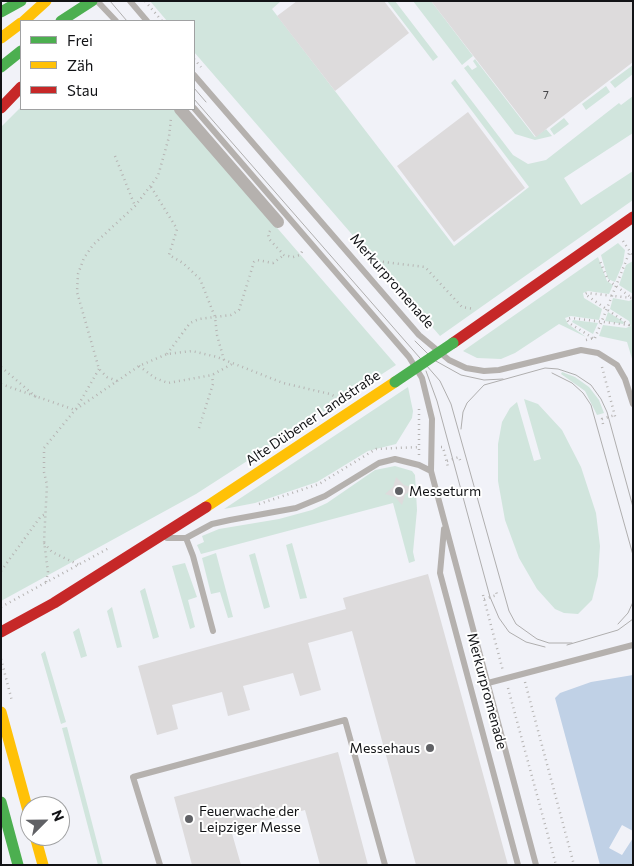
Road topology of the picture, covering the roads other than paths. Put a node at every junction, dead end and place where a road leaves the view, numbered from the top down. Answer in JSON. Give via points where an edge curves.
{"nodes":[{"id":1,"x":21,"y":1,"type":"edge"},
{"id":2,"x":46,"y":1,"type":"edge"},
{"id":3,"x":92,"y":1,"type":"edge"},
{"id":4,"x":97,"y":1,"type":"edge"},
{"id":5,"x":102,"y":1,"type":"edge"},
{"id":6,"x":130,"y":1,"type":"edge"},
{"id":7,"x":1,"y":12,"type":"edge"},
{"id":8,"x":25,"y":20,"type":"edge"},
{"id":9,"x":63,"y":20,"type":"edge"},
{"id":10,"x":85,"y":20,"type":"edge"},
{"id":11,"x":115,"y":20,"type":"edge"},
{"id":12,"x":146,"y":20,"type":"edge"},
{"id":13,"x":20,"y":24,"type":"edge"},
{"id":14,"x":1,"y":38,"type":"edge"},
{"id":15,"x":20,"y":52,"type":"edge"},
{"id":16,"x":1,"y":66,"type":"edge"},
{"id":17,"x":195,"y":76,"type":"edge"},
{"id":18,"x":20,"y":88,"type":"edge"},
{"id":19,"x":1,"y":108,"type":"edge"},
{"id":20,"x":195,"y":109,"type":"edge"},
{"id":21,"x":181,"y":110,"type":"edge"},
{"id":22,"x":632,"y":218,"type":"edge"},
{"id":23,"x":278,"y":222,"type":"road end"},
{"id":24,"x":633,"y":404,"type":"edge"},
{"id":25,"x":431,"y":471,"type":"junction"},
{"id":26,"x":444,"y":523,"type":"junction"},
{"id":27,"x":186,"y":538,"type":"junction"},
{"id":28,"x":156,"y":539,"type":"junction"},
{"id":29,"x":213,"y":631,"type":"dead end"},
{"id":30,"x":1,"y":632,"type":"edge"},
{"id":31,"x":633,"y":645,"type":"edge"},
{"id":32,"x":488,"y":683,"type":"junction"},
{"id":33,"x":1,"y":712,"type":"edge"},
{"id":34,"x":24,"y":796,"type":"edge"},
{"id":35,"x":1,"y":802,"type":"edge"},
{"id":36,"x":38,"y":846,"type":"edge"},
{"id":37,"x":18,"y":865,"type":"edge"},
{"id":38,"x":43,"y":865,"type":"edge"},
{"id":39,"x":160,"y":865,"type":"edge"},
{"id":40,"x":385,"y":865,"type":"edge"},
{"id":41,"x":518,"y":865,"type":"edge"},
{"id":42,"x":536,"y":865,"type":"edge"}],
"edges":[{"from":1,"to":7,"type":"main road"},
{"from":2,"to":8,"type":"main road"},
{"from":3,"to":9,"type":"main road","bridge":true},
{"from":4,"to":11,"type":"lane"},
{"from":5,"to":10,"type":"main road"},
{"from":6,"to":12,"type":"lane"},
{"from":13,"to":14,"type":"main road"},
{"from":15,"to":16,"type":"main road"},
{"from":17,"to":24,"type":"lane","name":"Merkurpromenade","via":[[419,335],[449,360],[466,368],[484,371],[581,350],[598,353],[616,365]]},
{"from":18,"to":19,"type":"main road"},
{"from":20,"to":25,"type":"lane","name":"Merkurpromenade","via":[[409,357],[422,378],[428,398],[432,419]]},
{"from":21,"to":23,"type":"street"},
{"from":22,"to":28,"type":"main road","name":"Alte Dübener Landstraße","bridge":true,"via":[[487,320]]},
{"from":25,"to":26,"type":"lane","name":"Merkurpromenade"},
{"from":25,"to":27,"type":"lane","via":[[395,459],[379,463],[325,496],[296,508],[212,524]]},
{"from":26,"to":32,"type":"lane","name":"Merkurpromenade"},
{"from":26,"to":41,"type":"lane","name":"Merkurpromenade","via":[[440,573]]},
{"from":27,"to":28,"type":"lane"},
{"from":27,"to":29,"type":"lane"},
{"from":28,"to":30,"type":"main road","name":"Alte Dübener Landstraße"},
{"from":31,"to":32,"type":"lane","name":"Merkurpromenade"},
{"from":32,"to":42,"type":"lane","name":"Merkurpromenade"},
{"from":33,"to":34,"type":"main road"},
{"from":35,"to":37,"type":"main road"},
{"from":36,"to":38,"type":"main road"},
{"from":39,"to":40,"type":"lane","via":[[133,777],[345,720]]}]}
